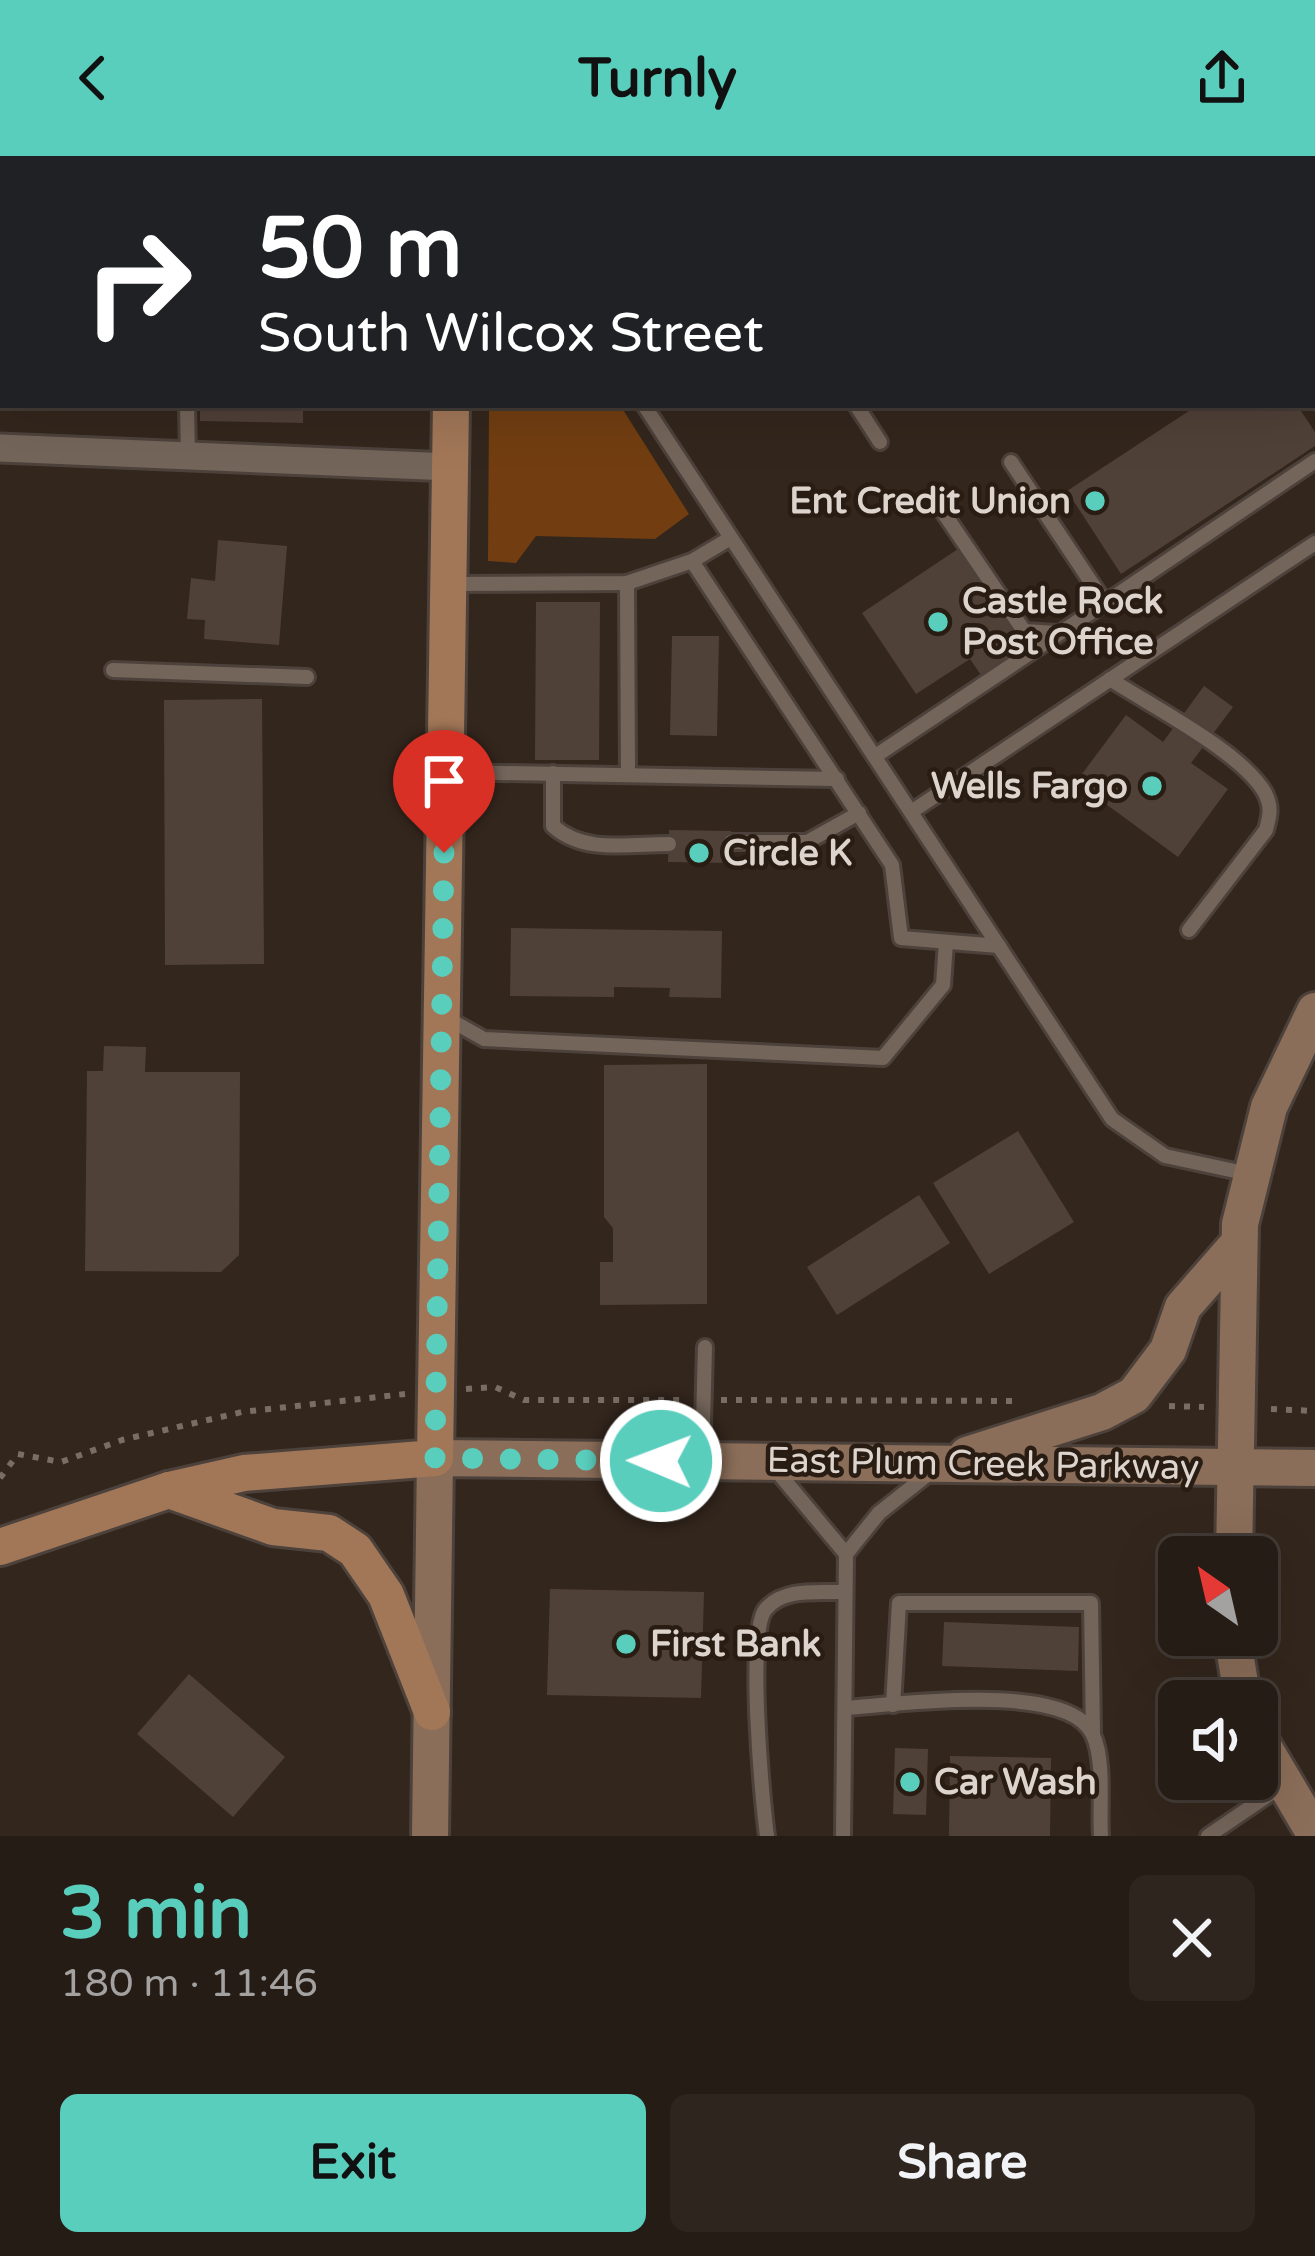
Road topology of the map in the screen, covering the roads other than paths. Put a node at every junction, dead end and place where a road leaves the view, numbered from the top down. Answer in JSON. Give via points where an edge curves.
{"nodes":[{"id":1,"x":187,"y":408,"type":"edge"},
{"id":2,"x":451,"y":408,"type":"edge"},
{"id":3,"x":646,"y":408,"type":"edge"},
{"id":4,"x":858,"y":408,"type":"edge"},
{"id":5,"x":880,"y":442,"type":"dead end"},
{"id":6,"x":0,"y":448,"type":"edge"},
{"id":7,"x":188,"y":457,"type":"junction"},
{"id":8,"x":1315,"y":461,"type":"edge"},
{"id":9,"x":1011,"y":463,"type":"dead end"},
{"id":10,"x":451,"y":467,"type":"junction"},
{"id":11,"x":941,"y":509,"type":"dead end"},
{"id":12,"x":729,"y":539,"type":"junction"},
{"id":13,"x":1315,"y":543,"type":"edge"},
{"id":14,"x":692,"y":561,"type":"junction"},
{"id":15,"x":626,"y":583,"type":"junction"},
{"id":16,"x":448,"y":584,"type":"junction"},
{"id":17,"x":1105,"y":603,"type":"junction"},
{"id":18,"x":1060,"y":632,"type":"junction"},
{"id":19,"x":113,"y":670,"type":"dead end"},
{"id":20,"x":307,"y":677,"type":"dead end"},
{"id":21,"x":1110,"y":679,"type":"junction"},
{"id":22,"x":877,"y":754,"type":"junction"},
{"id":23,"x":445,"y":772,"type":"junction"},
{"id":24,"x":553,"y":773,"type":"junction"},
{"id":25,"x":628,"y":775,"type":"junction"},
{"id":26,"x":836,"y":779,"type":"junction"},
{"id":27,"x":914,"y":810,"type":"junction"},
{"id":28,"x":859,"y":813,"type":"junction"},
{"id":29,"x":731,"y":842,"type":"dead end"},
{"id":30,"x":669,"y":844,"type":"dead end"},
{"id":31,"x":1190,"y":930,"type":"dead end"},
{"id":32,"x":946,"y":943,"type":"junction"},
{"id":33,"x":999,"y":946,"type":"junction"},
{"id":34,"x":1315,"y":1011,"type":"edge"},
{"id":35,"x":441,"y":1015,"type":"junction"},
{"id":36,"x":1249,"y":1174,"type":"junction"},
{"id":37,"x":1238,"y":1244,"type":"junction"},
{"id":38,"x":705,"y":1347,"type":"dead end"},
{"id":39,"x":435,"y":1458,"type":"junction"},
{"id":40,"x":702,"y":1461,"type":"junction"},
{"id":41,"x":766,"y":1462,"type":"junction"},
{"id":42,"x":941,"y":1464,"type":"junction"},
{"id":43,"x":1237,"y":1467,"type":"junction"},
{"id":44,"x":1315,"y":1468,"type":"edge"},
{"id":45,"x":169,"y":1490,"type":"junction"},
{"id":46,"x":1235,"y":1536,"type":"edge"},
{"id":47,"x":0,"y":1547,"type":"edge"},
{"id":48,"x":846,"y":1554,"type":"junction"},
{"id":49,"x":845,"y":1592,"type":"junction"},
{"id":50,"x":893,"y":1706,"type":"junction"},
{"id":51,"x":845,"y":1708,"type":"junction"},
{"id":52,"x":432,"y":1712,"type":"junction"},
{"id":53,"x":1093,"y":1734,"type":"junction"},
{"id":54,"x":1278,"y":1774,"type":"edge"},
{"id":55,"x":1284,"y":1785,"type":"junction"},
{"id":56,"x":1315,"y":1834,"type":"edge"},
{"id":57,"x":430,"y":1836,"type":"edge"},
{"id":58,"x":767,"y":1836,"type":"edge"},
{"id":59,"x":843,"y":1836,"type":"edge"},
{"id":60,"x":1101,"y":1836,"type":"edge"},
{"id":61,"x":1208,"y":1836,"type":"edge"}],
"edges":[{"from":1,"to":7,"type":"lane"},
{"from":2,"to":10,"type":"main road"},
{"from":3,"to":12,"type":"lane"},
{"from":4,"to":5,"type":"lane"},
{"from":6,"to":7,"type":"street"},
{"from":7,"to":10,"type":"street"},
{"from":8,"to":17,"type":"lane"},
{"from":9,"to":17,"type":"lane"},
{"from":10,"to":16,"type":"main road"},
{"from":11,"to":18,"type":"lane","via":[[1024,631]]},
{"from":12,"to":14,"type":"lane"},
{"from":12,"to":22,"type":"lane"},
{"from":13,"to":21,"type":"lane"},
{"from":14,"to":15,"type":"lane"},
{"from":14,"to":26,"type":"lane"},
{"from":15,"to":16,"type":"lane"},
{"from":15,"to":25,"type":"lane"},
{"from":16,"to":23,"type":"main road"},
{"from":17,"to":18,"type":"lane"},
{"from":18,"to":22,"type":"lane"},
{"from":19,"to":20,"type":"lane"},
{"from":21,"to":27,"type":"lane"},
{"from":21,"to":31,"type":"lane","via":[[1242,768],[1272,810],[1266,830]]},
{"from":22,"to":27,"type":"lane"},
{"from":23,"to":24,"type":"lane"},
{"from":23,"to":35,"type":"main road"},
{"from":24,"to":25,"type":"lane"},
{"from":24,"to":30,"type":"lane","via":[[553,826],[568,839]]},
{"from":25,"to":26,"type":"lane"},
{"from":26,"to":28,"type":"lane"},
{"from":27,"to":33,"type":"lane"},
{"from":28,"to":29,"type":"lane","via":[[807,842]]},
{"from":28,"to":32,"type":"lane","via":[[892,865],[901,938]]},
{"from":32,"to":33,"type":"lane"},
{"from":32,"to":35,"type":"lane","via":[[944,986],[883,1058],[484,1039]]},
{"from":33,"to":36,"type":"lane","via":[[1112,1119],[1165,1156]]},
{"from":34,"to":36,"type":"main road","via":[[1269,1107]]},
{"from":35,"to":39,"type":"main road"},
{"from":36,"to":37,"type":"main road"},
{"from":37,"to":42,"type":"main road","via":[[1183,1306],[1168,1350],[1134,1395]]},
{"from":37,"to":43,"type":"main road"},
{"from":38,"to":40,"type":"lane"},
{"from":39,"to":40,"type":"main road","name":"East Plum Creek Parkway"},
{"from":39,"to":45,"type":"main road","via":[[311,1465]]},
{"from":39,"to":52,"type":"main road"},
{"from":40,"to":41,"type":"main road","name":"East Plum Creek Parkway"},
{"from":41,"to":42,"type":"main road","name":"East Plum Creek Parkway"},
{"from":41,"to":48,"type":"lane"},
{"from":42,"to":43,"type":"main road","name":"East Plum Creek Parkway"},
{"from":42,"to":48,"type":"lane","via":[[879,1513]]},
{"from":43,"to":44,"type":"main road","name":"East Plum Creek Parkway"},
{"from":43,"to":46,"type":"main road"},
{"from":45,"to":47,"type":"main road"},
{"from":45,"to":52,"type":"main road","via":[[273,1527],[329,1533],[355,1550],[386,1594]]},
{"from":48,"to":49,"type":"lane"},
{"from":49,"to":51,"type":"lane"},
{"from":49,"to":58,"type":"lane","via":[[796,1593],[760,1621]]},
{"from":50,"to":51,"type":"lane"},
{"from":50,"to":53,"type":"lane","via":[[1022,1699],[1075,1715]]},
{"from":50,"to":53,"type":"lane","via":[[899,1603],[1090,1603]]},
{"from":51,"to":59,"type":"lane"},
{"from":52,"to":57,"type":"main road"},
{"from":53,"to":60,"type":"lane"},
{"from":54,"to":55,"type":"main road"},
{"from":55,"to":56,"type":"main road"},
{"from":55,"to":61,"type":"lane"}]}
